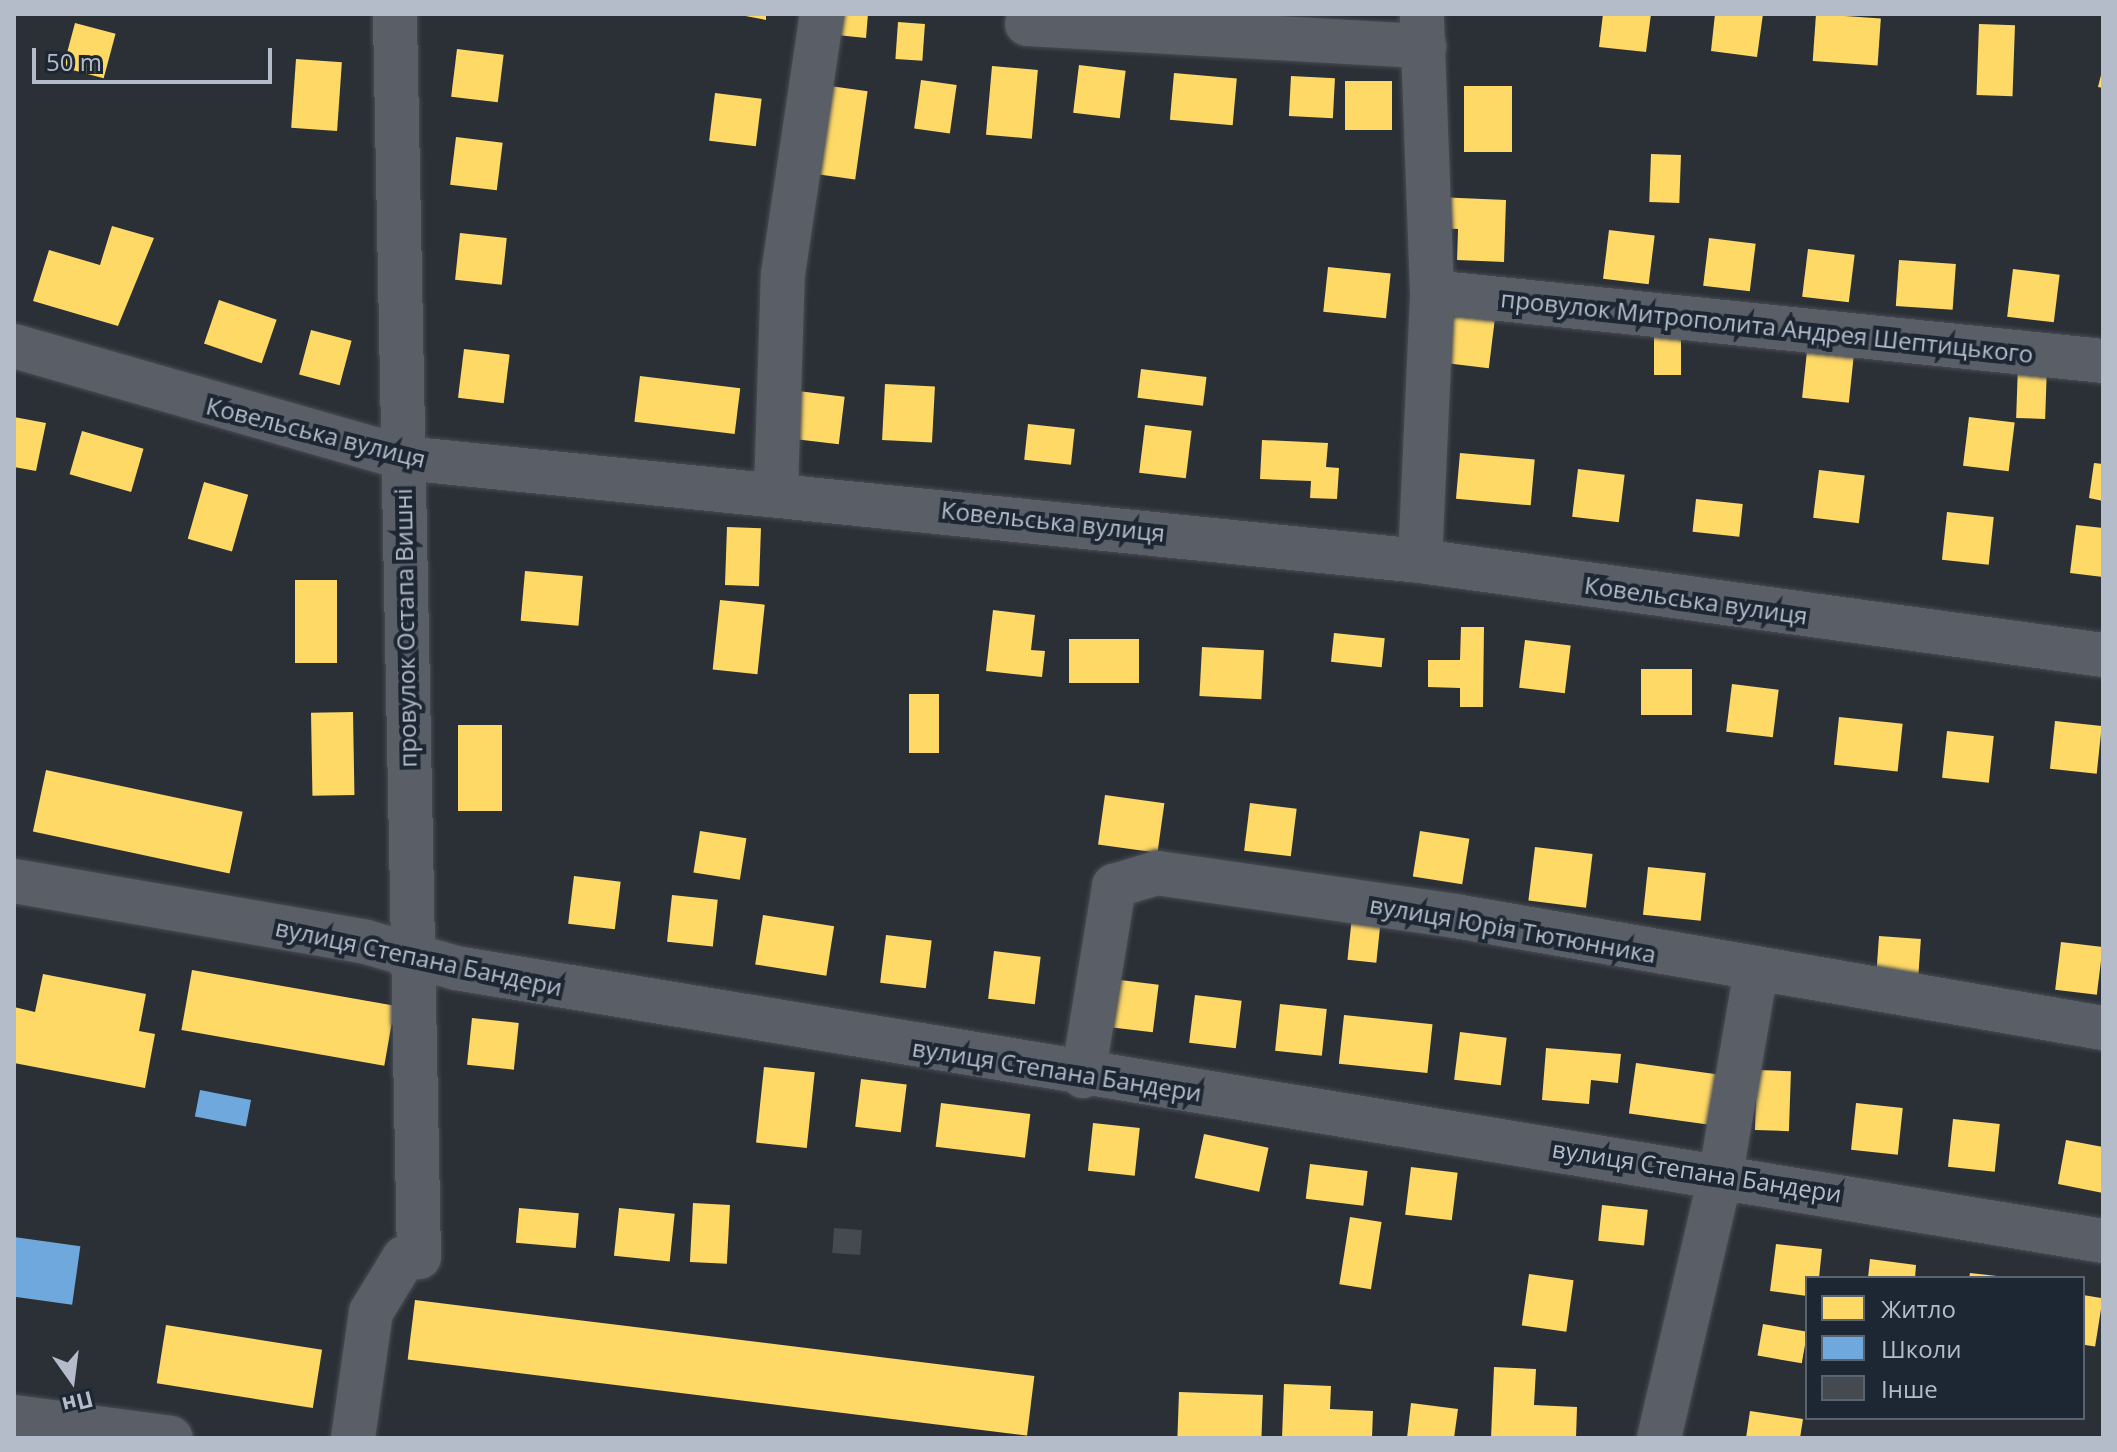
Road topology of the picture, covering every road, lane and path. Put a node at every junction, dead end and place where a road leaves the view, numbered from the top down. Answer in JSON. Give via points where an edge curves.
{"nodes":[{"id":1,"x":395,"y":14,"type":"edge"},
{"id":2,"x":822,"y":14,"type":"edge"},
{"id":3,"x":1027,"y":24,"type":"dead end"},
{"id":4,"x":1423,"y":30,"type":"edge"},
{"id":5,"x":1432,"y":292,"type":"junction"},
{"id":6,"x":14,"y":346,"type":"edge"},
{"id":7,"x":2103,"y":361,"type":"edge"},
{"id":8,"x":404,"y":458,"type":"junction"},
{"id":9,"x":776,"y":491,"type":"junction"},
{"id":10,"x":1420,"y":561,"type":"junction"},
{"id":11,"x":2103,"y":655,"type":"edge"},
{"id":12,"x":14,"y":881,"type":"edge"},
{"id":13,"x":410,"y":955,"type":"junction"},
{"id":14,"x":1756,"y":971,"type":"junction"},
{"id":15,"x":2103,"y":1028,"type":"edge"},
{"id":16,"x":1083,"y":1076,"type":"junction"},
{"id":17,"x":1721,"y":1173,"type":"junction"},
{"id":18,"x":2103,"y":1241,"type":"edge"},
{"id":19,"x":14,"y":1417,"type":"edge"},
{"id":20,"x":171,"y":1438,"type":"edge"},
{"id":21,"x":353,"y":1438,"type":"edge"},
{"id":22,"x":1659,"y":1438,"type":"edge"}],
"edges":[{"from":1,"to":8,"type":"street","name":"провулок Остапа Вишні"},
{"from":2,"to":9,"type":"street","via":[[783,274]]},
{"from":3,"to":4,"type":"street"},
{"from":4,"to":5,"type":"street"},
{"from":5,"to":7,"type":"street","name":"провулок Митрополита Андрея Шептицького"},
{"from":5,"to":10,"type":"street"},
{"from":6,"to":8,"type":"street","name":"Ковельська вулиця"},
{"from":8,"to":9,"type":"street","name":"Ковельська вулиця"},
{"from":8,"to":13,"type":"street","name":"провулок Остапа Вишні"},
{"from":9,"to":10,"type":"street","name":"Ковельська вулиця"},
{"from":10,"to":11,"type":"street","name":"Ковельська вулиця"},
{"from":12,"to":13,"type":"street","name":"вулиця Степана Бандери"},
{"from":13,"to":16,"type":"street","name":"вулиця Степана Бандери"},
{"from":13,"to":21,"type":"street","name":"провулок Остапа Вишні","via":[[419,1257],[404,1258],[371,1312]]},
{"from":14,"to":15,"type":"street","name":"вулиця Юрія Тютюнника"},
{"from":14,"to":16,"type":"street","name":"вулиця Юрія Тютюнника","via":[[1455,916],[1157,873],[1114,886]]},
{"from":14,"to":17,"type":"street"},
{"from":16,"to":17,"type":"street","name":"вулиця Степана Бандери"},
{"from":17,"to":18,"type":"street","name":"вулиця Степана Бандери"},
{"from":17,"to":22,"type":"street"},
{"from":19,"to":20,"type":"street"}]}
